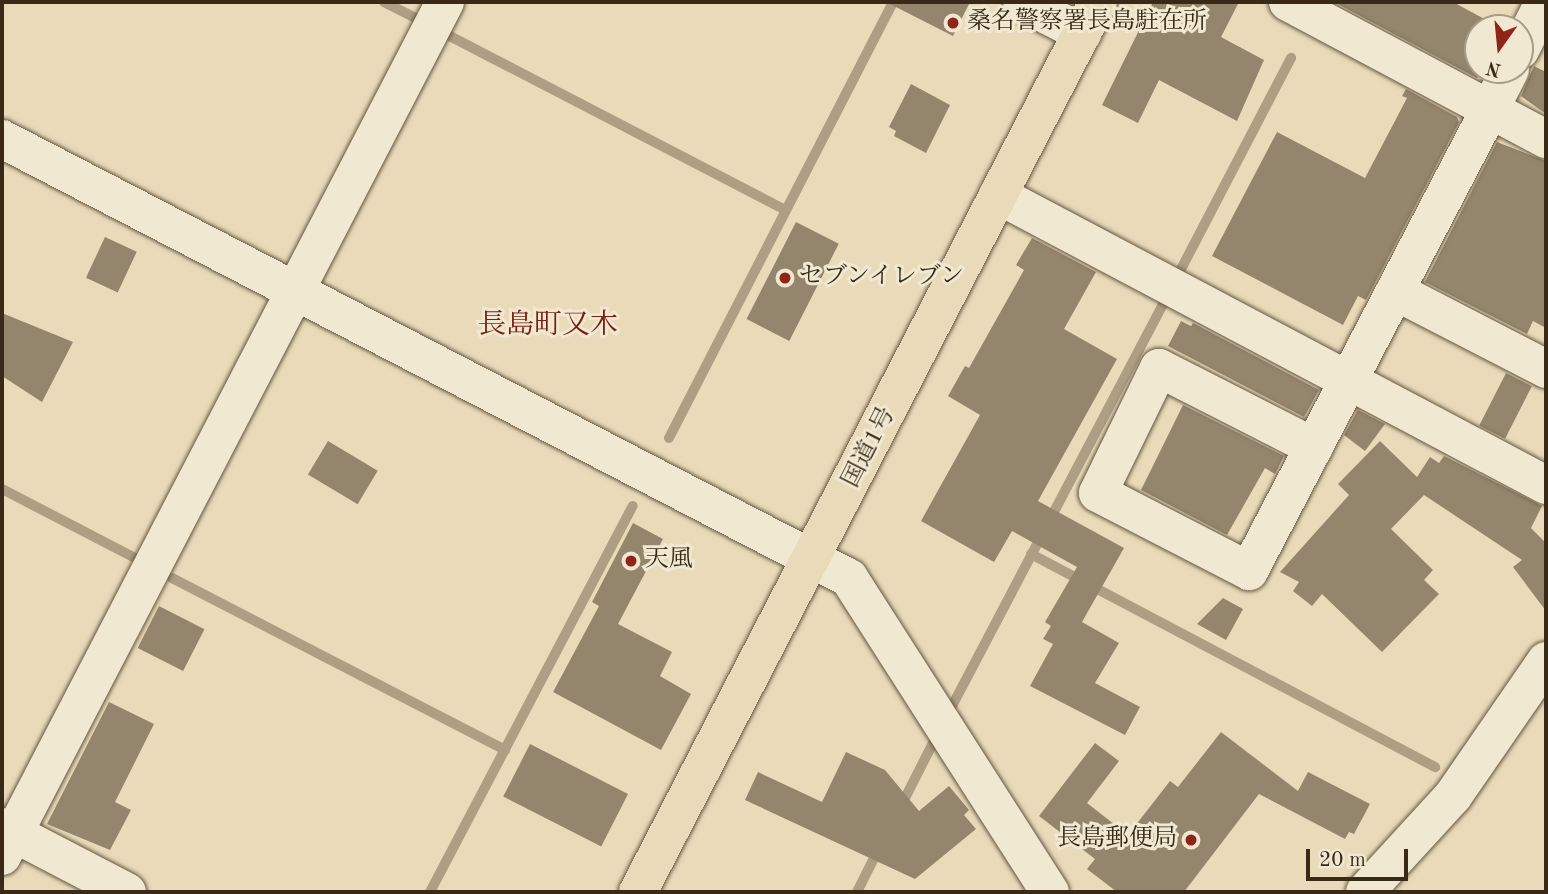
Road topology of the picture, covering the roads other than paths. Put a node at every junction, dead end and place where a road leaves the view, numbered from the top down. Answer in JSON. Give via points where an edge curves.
{"nodes":[{"id":1,"x":445,"y":2,"type":"edge"},
{"id":2,"x":1022,"y":2,"type":"edge"},
{"id":3,"x":1545,"y":2,"type":"edge"},
{"id":4,"x":1309,"y":7,"type":"edge"},
{"id":5,"x":1090,"y":18,"type":"edge"},
{"id":6,"x":1534,"y":23,"type":"edge"},
{"id":7,"x":1503,"y":84,"type":"edge"},
{"id":8,"x":1490,"y":109,"type":"junction"},
{"id":9,"x":2,"y":139,"type":"edge"},
{"id":10,"x":1546,"y":139,"type":"edge"},
{"id":11,"x":998,"y":195,"type":"junction"},
{"id":12,"x":1395,"y":290,"type":"junction"},
{"id":13,"x":295,"y":291,"type":"junction"},
{"id":14,"x":1546,"y":369,"type":"edge"},
{"id":15,"x":1348,"y":382,"type":"junction"},
{"id":16,"x":1314,"y":447,"type":"junction"},
{"id":17,"x":1546,"y":485,"type":"edge"},
{"id":18,"x":814,"y":559,"type":"junction"},
{"id":19,"x":1546,"y":661,"type":"edge"},
{"id":20,"x":6,"y":839,"type":"edge"},
{"id":21,"x":127,"y":892,"type":"edge"},
{"id":22,"x":638,"y":892,"type":"edge"},
{"id":23,"x":1050,"y":892,"type":"edge"},
{"id":24,"x":1365,"y":892,"type":"edge"}],
"edges":[{"from":1,"to":13,"type":"street"},
{"from":2,"to":5,"type":"street"},
{"from":3,"to":6,"type":"street"},
{"from":4,"to":8,"type":"street"},
{"from":5,"to":11,"type":"highway","name":"国道1号"},
{"from":7,"to":8,"type":"street"},
{"from":8,"to":10,"type":"street"},
{"from":8,"to":12,"type":"street"},
{"from":9,"to":13,"type":"street"},
{"from":11,"to":15,"type":"street"},
{"from":11,"to":18,"type":"highway","name":"国道1号"},
{"from":12,"to":14,"type":"street"},
{"from":12,"to":15,"type":"street"},
{"from":13,"to":18,"type":"street"},
{"from":13,"to":20,"type":"street"},
{"from":15,"to":16,"type":"street"},
{"from":15,"to":17,"type":"street"},
{"from":16,"to":16,"type":"street","via":[[1249,571],[1098,493],[1160,368]]},
{"from":18,"to":22,"type":"highway","name":"国道1号"},
{"from":18,"to":23,"type":"street","via":[[849,578]]},
{"from":19,"to":24,"type":"street","via":[[1453,796]]},
{"from":20,"to":21,"type":"street"}]}
